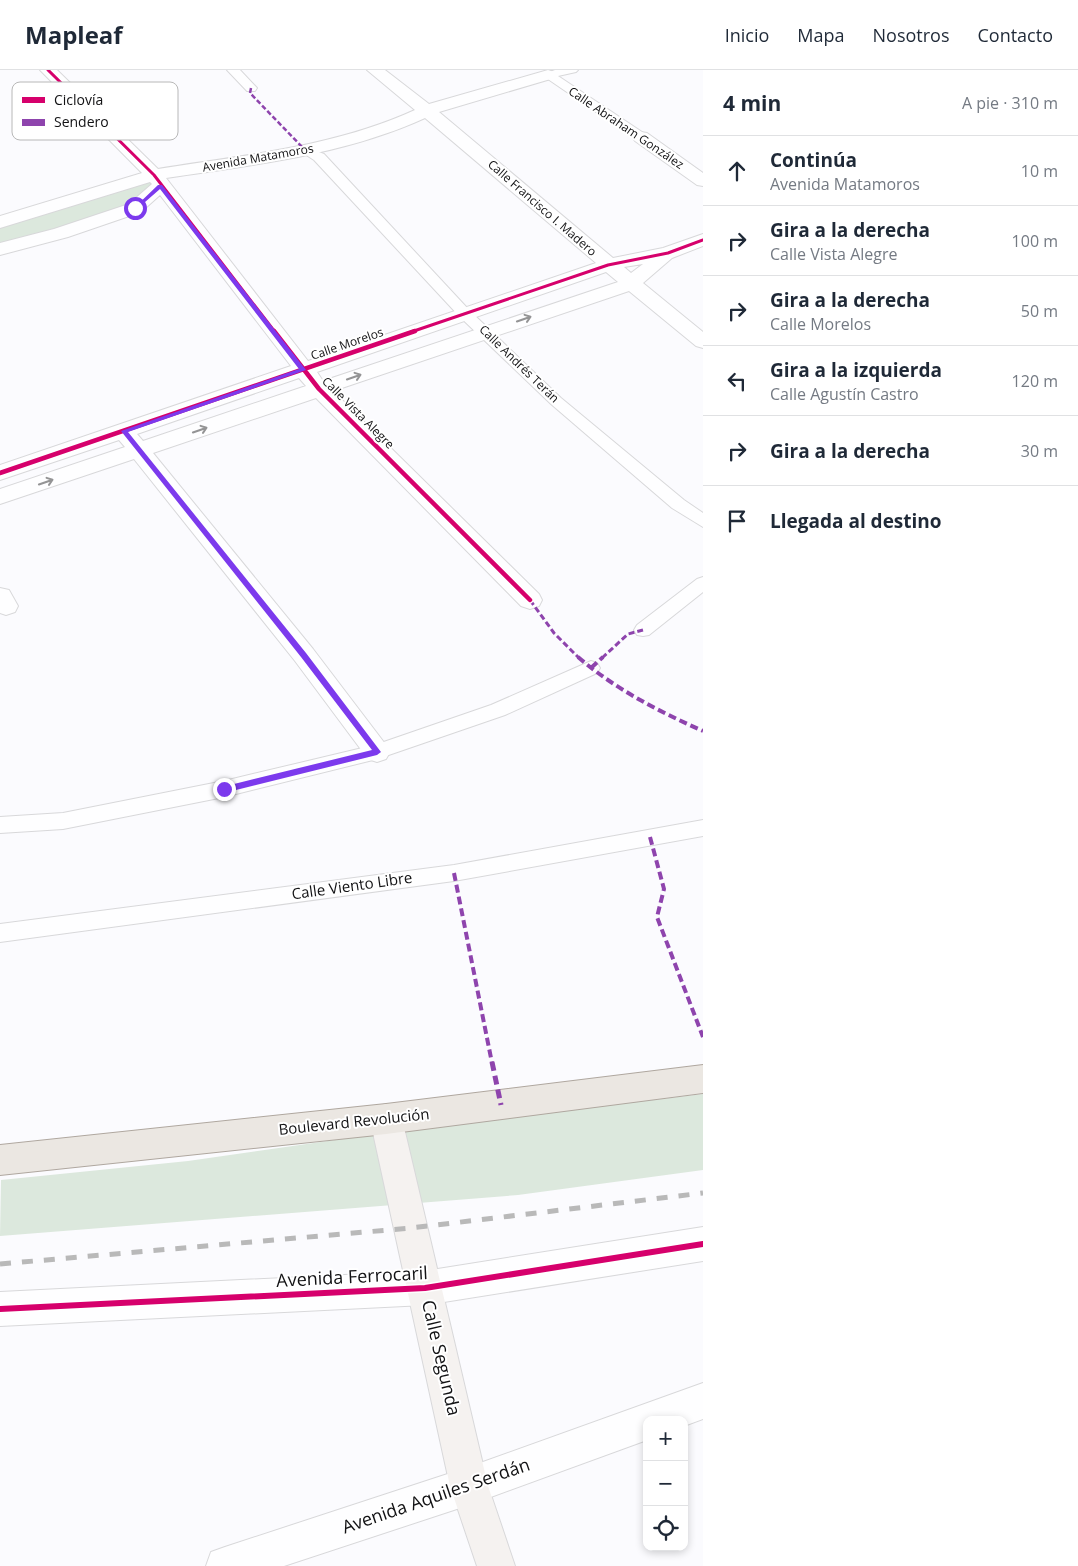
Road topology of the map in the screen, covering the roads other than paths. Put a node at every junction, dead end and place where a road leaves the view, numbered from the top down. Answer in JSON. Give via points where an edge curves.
{"nodes":[{"id":1,"x":48,"y":70,"type":"edge"},
{"id":2,"x":233,"y":70,"type":"edge"},
{"id":3,"x":375,"y":70,"type":"edge"},
{"id":4,"x":572,"y":70,"type":"edge"},
{"id":5,"x":548,"y":75,"type":"junction"},
{"id":6,"x":60,"y":82,"type":"edge"},
{"id":7,"x":251,"y":88,"type":"dead end"},
{"id":8,"x":428,"y":110,"type":"junction"},
{"id":9,"x":641,"y":137,"type":"joint"},
{"id":10,"x":117,"y":140,"type":"edge"},
{"id":11,"x":306,"y":151,"type":"junction"},
{"id":12,"x":157,"y":180,"type":"junction"},
{"id":13,"x":703,"y":181,"type":"edge"},
{"id":14,"x":1,"y":219,"type":"edge"},
{"id":15,"x":703,"y":240,"type":"edge"},
{"id":16,"x":0,"y":249,"type":"edge"},
{"id":17,"x":668,"y":253,"type":"junction"},
{"id":18,"x":608,"y":265,"type":"junction"},
{"id":19,"x":630,"y":284,"type":"junction"},
{"id":20,"x":465,"y":314,"type":"junction"},
{"id":21,"x":486,"y":332,"type":"junction"},
{"id":22,"x":703,"y":342,"type":"edge"},
{"id":23,"x":302,"y":370,"type":"junction"},
{"id":24,"x":319,"y":389,"type":"junction"},
{"id":25,"x":124,"y":431,"type":"junction"},
{"id":26,"x":138,"y":451,"type":"junction"},
{"id":27,"x":0,"y":473,"type":"edge"},
{"id":28,"x":0,"y":497,"type":"edge"},
{"id":29,"x":703,"y":521,"type":"edge"},
{"id":30,"x":703,"y":583,"type":"edge"},
{"id":31,"x":530,"y":600,"type":"dead end"},
{"id":32,"x":643,"y":630,"type":"dead end"},
{"id":33,"x":591,"y":668,"type":"dead end"},
{"id":34,"x":377,"y":752,"type":"junction"},
{"id":35,"x":0,"y":825,"type":"edge"},
{"id":36,"x":703,"y":828,"type":"edge"},
{"id":37,"x":0,"y":933,"type":"edge"},
{"id":38,"x":703,"y":1079,"type":"edge"},
{"id":39,"x":386,"y":1119,"type":"junction"},
{"id":40,"x":2,"y":1160,"type":"edge"},
{"id":41,"x":703,"y":1244,"type":"edge"},
{"id":42,"x":425,"y":1288,"type":"junction"},
{"id":43,"x":0,"y":1309,"type":"edge"},
{"id":44,"x":703,"y":1401,"type":"edge"},
{"id":45,"x":663,"y":1416,"type":"edge"},
{"id":46,"x":643,"y":1423,"type":"edge"},
{"id":47,"x":470,"y":1486,"type":"junction"},
{"id":48,"x":225,"y":1566,"type":"edge"},
{"id":49,"x":496,"y":1566,"type":"edge"}],
"edges":[{"from":1,"to":6,"type":"street","name":"Calle Vista Alegre"},
{"from":2,"to":7,"type":"lane"},
{"from":3,"to":8,"type":"street","name":"Calle Francisco I. Madero"},
{"from":4,"to":5,"type":"lane","name":"Avenida Matamoros"},
{"from":5,"to":8,"type":"street","name":"Avenida Matamoros"},
{"from":5,"to":9,"type":"lane","name":"Calle Abraham González"},
{"from":8,"to":11,"type":"street","name":"Avenida Matamoros","via":[[389,128]]},
{"from":8,"to":18,"type":"street","name":"Calle Francisco I. Madero"},
{"from":9,"to":13,"type":"street","name":"Calle Abraham González"},
{"from":10,"to":12,"type":"street","name":"Calle Vista Alegre"},
{"from":11,"to":12,"type":"street","name":"Avenida Matamoros"},
{"from":11,"to":20,"type":"lane","name":"Calle Andrés Terán","via":[[319,157]]},
{"from":12,"to":14,"type":"street","name":"Avenida Matamoros"},
{"from":12,"to":16,"type":"street","via":[[135,208]]},
{"from":12,"to":23,"type":"street","name":"Calle Vista Alegre"},
{"from":15,"to":17,"type":"street","name":"Calle Morelos"},
{"from":17,"to":18,"type":"street","name":"Calle Morelos"},
{"from":17,"to":19,"type":"street","name":"Calle Morelos"},
{"from":18,"to":19,"type":"street","name":"Calle Francisco I. Madero"},
{"from":18,"to":20,"type":"street","name":"Calle Morelos"},
{"from":21,"to":19,"type":"street","name":"Calle Morelos","one_way":true},
{"from":19,"to":22,"type":"street","name":"Calle Francisco I. Madero"},
{"from":20,"to":21,"type":"lane","name":"Calle Andrés Terán"},
{"from":20,"to":23,"type":"street","name":"Calle Morelos"},
{"from":24,"to":21,"type":"street","name":"Calle Morelos","one_way":true},
{"from":21,"to":29,"type":"lane","name":"Calle Andrés Terán","via":[[556,401],[678,504]]},
{"from":23,"to":24,"type":"street","name":"Calle Vista Alegre"},
{"from":23,"to":25,"type":"street","name":"Calle Morelos"},
{"from":26,"to":24,"type":"street","name":"Calle Morelos","one_way":true},
{"from":24,"to":31,"type":"street","name":"Calle Vista Alegre"},
{"from":25,"to":26,"type":"street"},
{"from":25,"to":27,"type":"street","name":"Calle Morelos"},
{"from":28,"to":26,"type":"street","name":"Calle Morelos","one_way":true},
{"from":26,"to":34,"type":"street","via":[[304,655]]},
{"from":30,"to":32,"type":"lane"},
{"from":33,"to":34,"type":"lane","via":[[498,710]]},
{"from":34,"to":35,"type":"lane","via":[[224,789],[63,821]]},
{"from":36,"to":37,"type":"lane","name":"Calle Viento Libre","via":[[454,873]]},
{"from":38,"to":39,"type":"main road","name":"Boulevard Revolución"},
{"from":39,"to":40,"type":"main road","name":"Boulevard Revolución"},
{"from":39,"to":42,"type":"main road","name":"Calle Segunda"},
{"from":41,"to":42,"type":"street","name":"Avenida Ferrocaril"},
{"from":42,"to":43,"type":"street","name":"Avenida Ferrocaril"},
{"from":42,"to":47,"type":"main road","name":"Calle Segunda"},
{"from":44,"to":45,"type":"street"},
{"from":46,"to":47,"type":"street","name":"Avenida Aquiles Serdán"},
{"from":47,"to":48,"type":"street","name":"Avenida Aquiles Serdán"},
{"from":47,"to":49,"type":"main road","name":"Calle Segunda"}]}
